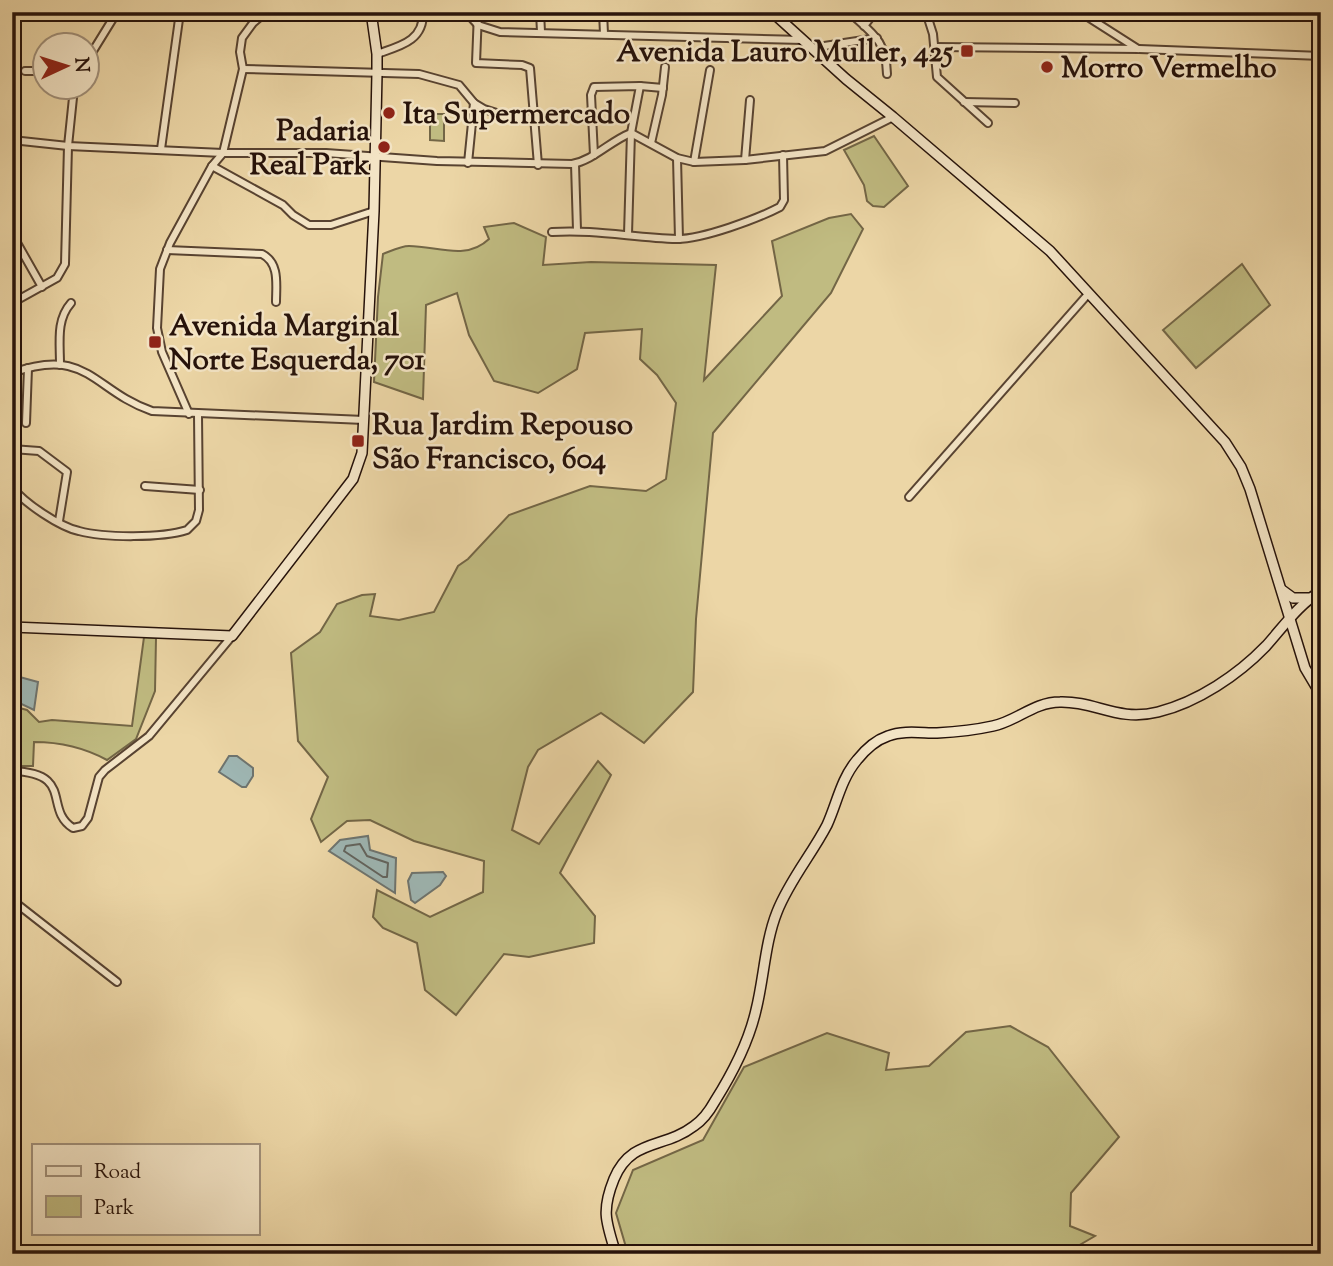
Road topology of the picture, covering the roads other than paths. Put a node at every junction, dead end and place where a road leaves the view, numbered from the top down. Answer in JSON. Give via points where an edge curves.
{"nodes":[{"id":1,"x":117,"y":12,"type":"edge"},
{"id":2,"x":180,"y":12,"type":"edge"},
{"id":3,"x":266,"y":12,"type":"edge"},
{"id":4,"x":371,"y":12,"type":"edge"},
{"id":5,"x":423,"y":12,"type":"edge"},
{"id":6,"x":466,"y":12,"type":"edge"},
{"id":7,"x":478,"y":12,"type":"edge"},
{"id":8,"x":540,"y":12,"type":"edge"},
{"id":9,"x":603,"y":12,"type":"edge"},
{"id":10,"x":772,"y":12,"type":"edge"},
{"id":11,"x":849,"y":12,"type":"edge"},
{"id":12,"x":875,"y":12,"type":"edge"},
{"id":13,"x":926,"y":12,"type":"edge"},
{"id":14,"x":1080,"y":12,"type":"edge"},
{"id":15,"x":478,"y":24,"type":"junction"},
{"id":16,"x":864,"y":26,"type":"junction"},
{"id":17,"x":541,"y":32,"type":"junction"},
{"id":18,"x":604,"y":34,"type":"junction"},
{"id":19,"x":102,"y":37,"type":"edge"},
{"id":20,"x":877,"y":38,"type":"junction"},
{"id":21,"x":803,"y":40,"type":"junction"},
{"id":22,"x":935,"y":47,"type":"junction"},
{"id":23,"x":811,"y":48,"type":"junction"},
{"id":24,"x":1139,"y":49,"type":"junction"},
{"id":25,"x":377,"y":54,"type":"junction"},
{"id":26,"x":1321,"y":56,"type":"edge"},
{"id":27,"x":665,"y":67,"type":"dead end"},
{"id":28,"x":243,"y":69,"type":"junction"},
{"id":29,"x":710,"y":70,"type":"dead end"},
{"id":30,"x":25,"y":71,"type":"dead end"},
{"id":31,"x":32,"y":71,"type":"edge"},
{"id":32,"x":377,"y":73,"type":"junction"},
{"id":33,"x":887,"y":74,"type":"dead end"},
{"id":34,"x":640,"y":86,"type":"junction"},
{"id":35,"x":663,"y":88,"type":"junction"},
{"id":36,"x":750,"y":100,"type":"dead end"},
{"id":37,"x":73,"y":102,"type":"edge"},
{"id":38,"x":964,"y":102,"type":"junction"},
{"id":39,"x":474,"y":103,"type":"junction"},
{"id":40,"x":1015,"y":103,"type":"dead end"},
{"id":41,"x":893,"y":117,"type":"junction"},
{"id":42,"x":536,"y":119,"type":"junction"},
{"id":43,"x":988,"y":124,"type":"dead end"},
{"id":44,"x":631,"y":133,"type":"junction"},
{"id":45,"x":14,"y":140,"type":"edge"},
{"id":46,"x":651,"y":142,"type":"junction"},
{"id":47,"x":68,"y":146,"type":"junction"},
{"id":48,"x":161,"y":149,"type":"junction"},
{"id":49,"x":12,"y":151,"type":"edge"},
{"id":50,"x":223,"y":153,"type":"junction"},
{"id":51,"x":594,"y":155,"type":"junction"},
{"id":52,"x":783,"y":155,"type":"junction"},
{"id":53,"x":375,"y":156,"type":"junction"},
{"id":54,"x":677,"y":158,"type":"junction"},
{"id":55,"x":745,"y":160,"type":"junction"},
{"id":56,"x":694,"y":162,"type":"junction"},
{"id":57,"x":468,"y":163,"type":"junction"},
{"id":58,"x":575,"y":164,"type":"junction"},
{"id":59,"x":538,"y":165,"type":"junction"},
{"id":60,"x":212,"y":166,"type":"junction"},
{"id":61,"x":374,"y":211,"type":"junction"},
{"id":62,"x":577,"y":230,"type":"junction"},
{"id":63,"x":552,"y":232,"type":"dead end"},
{"id":64,"x":12,"y":234,"type":"edge"},
{"id":65,"x":628,"y":234,"type":"junction"},
{"id":66,"x":679,"y":239,"type":"junction"},
{"id":67,"x":167,"y":250,"type":"junction"},
{"id":68,"x":42,"y":287,"type":"junction"},
{"id":69,"x":1089,"y":293,"type":"junction"},
{"id":70,"x":13,"y":300,"type":"edge"},
{"id":71,"x":276,"y":302,"type":"dead end"},
{"id":72,"x":71,"y":303,"type":"dead end"},
{"id":73,"x":60,"y":365,"type":"junction"},
{"id":74,"x":28,"y":368,"type":"junction"},
{"id":75,"x":12,"y":373,"type":"edge"},
{"id":76,"x":189,"y":414,"type":"junction"},
{"id":77,"x":198,"y":415,"type":"junction"},
{"id":78,"x":364,"y":420,"type":"junction"},
{"id":79,"x":26,"y":423,"type":"dead end"},
{"id":80,"x":12,"y":449,"type":"edge"},
{"id":81,"x":145,"y":486,"type":"dead end"},
{"id":82,"x":12,"y":487,"type":"edge"},
{"id":83,"x":200,"y":490,"type":"junction"},
{"id":84,"x":909,"y":497,"type":"dead end"},
{"id":85,"x":59,"y":521,"type":"junction"},
{"id":86,"x":1281,"y":589,"type":"junction"},
{"id":87,"x":1321,"y":591,"type":"edge"},
{"id":88,"x":1308,"y":598,"type":"junction"},
{"id":89,"x":1290,"y":618,"type":"junction"},
{"id":90,"x":12,"y":627,"type":"edge"},
{"id":91,"x":232,"y":636,"type":"junction"},
{"id":92,"x":1273,"y":638,"type":"junction"},
{"id":93,"x":1297,"y":640,"type":"junction"},
{"id":94,"x":1320,"y":694,"type":"edge"},
{"id":95,"x":12,"y":771,"type":"edge"},
{"id":96,"x":12,"y":900,"type":"edge"},
{"id":97,"x":117,"y":982,"type":"dead end"},
{"id":98,"x":616,"y":1254,"type":"edge"}],
"edges":[{"from":1,"to":19,"type":"street"},
{"from":2,"to":48,"type":"street"},
{"from":3,"to":28,"type":"street","via":[[242,38]]},
{"from":4,"to":25,"type":"street"},
{"from":5,"to":25,"type":"street","via":[[423,24],[411,41]]},
{"from":6,"to":15,"type":"street"},
{"from":7,"to":15,"type":"street"},
{"from":8,"to":17,"type":"street"},
{"from":9,"to":18,"type":"street"},
{"from":10,"to":21,"type":"street"},
{"from":11,"to":16,"type":"street"},
{"from":12,"to":16,"type":"street"},
{"from":13,"to":22,"type":"street"},
{"from":14,"to":24,"type":"street"},
{"from":15,"to":17,"type":"street","via":[[500,32]]},
{"from":15,"to":42,"type":"street","via":[[476,63],[527,66]]},
{"from":16,"to":20,"type":"street"},
{"from":17,"to":18,"type":"street"},
{"from":18,"to":21,"type":"street"},
{"from":20,"to":23,"type":"street"},
{"from":20,"to":33,"type":"street","via":[[886,53]]},
{"from":21,"to":23,"type":"street"},
{"from":22,"to":24,"type":"street"},
{"from":22,"to":38,"type":"street","via":[[937,77]]},
{"from":23,"to":41,"type":"street"},
{"from":24,"to":26,"type":"street"},
{"from":25,"to":32,"type":"street"},
{"from":27,"to":35,"type":"street"},
{"from":28,"to":32,"type":"street"},
{"from":28,"to":50,"type":"street"},
{"from":29,"to":56,"type":"street"},
{"from":30,"to":31,"type":"street"},
{"from":32,"to":39,"type":"street","via":[[453,81]]},
{"from":32,"to":53,"type":"street"},
{"from":34,"to":35,"type":"street"},
{"from":34,"to":44,"type":"street"},
{"from":34,"to":51,"type":"street","via":[[594,87]]},
{"from":35,"to":46,"type":"street"},
{"from":36,"to":55,"type":"street"},
{"from":37,"to":47,"type":"street"},
{"from":38,"to":40,"type":"street"},
{"from":38,"to":43,"type":"street"},
{"from":39,"to":42,"type":"street","via":[[498,115]]},
{"from":39,"to":57,"type":"street"},
{"from":41,"to":52,"type":"street","via":[[825,151]]},
{"from":41,"to":69,"type":"street","via":[[1026,229]]},
{"from":42,"to":59,"type":"street"},
{"from":44,"to":46,"type":"street"},
{"from":44,"to":51,"type":"street"},
{"from":44,"to":65,"type":"street"},
{"from":45,"to":47,"type":"street"},
{"from":45,"to":49,"type":"street"},
{"from":46,"to":54,"type":"street"},
{"from":47,"to":48,"type":"street"},
{"from":47,"to":68,"type":"street","via":[[65,264],[57,278]]},
{"from":48,"to":50,"type":"street"},
{"from":50,"to":53,"type":"street"},
{"from":50,"to":60,"type":"street"},
{"from":51,"to":58,"type":"street"},
{"from":52,"to":55,"type":"street"},
{"from":52,"to":66,"type":"street","via":[[784,200],[780,207],[709,234]]},
{"from":53,"to":57,"type":"street"},
{"from":53,"to":61,"type":"street"},
{"from":54,"to":56,"type":"street"},
{"from":54,"to":66,"type":"street"},
{"from":55,"to":56,"type":"street"},
{"from":57,"to":59,"type":"street"},
{"from":58,"to":59,"type":"street"},
{"from":58,"to":62,"type":"street"},
{"from":60,"to":61,"type":"street","via":[[309,225],[331,225]]},
{"from":60,"to":67,"type":"street"},
{"from":61,"to":78,"type":"street"},
{"from":62,"to":63,"type":"street"},
{"from":62,"to":65,"type":"street"},
{"from":64,"to":68,"type":"street"},
{"from":65,"to":66,"type":"street"},
{"from":67,"to":71,"type":"street","via":[[262,254],[275,267]]},
{"from":67,"to":76,"type":"street","via":[[157,289],[157,328],[165,361]]},
{"from":68,"to":70,"type":"street"},
{"from":69,"to":84,"type":"street"},
{"from":69,"to":86,"type":"street","via":[[1225,442],[1250,489]]},
{"from":72,"to":73,"type":"street","via":[[60,322]]},
{"from":73,"to":74,"type":"street"},
{"from":73,"to":76,"type":"street","via":[[87,372],[138,406]]},
{"from":74,"to":75,"type":"street"},
{"from":74,"to":79,"type":"street"},
{"from":76,"to":77,"type":"street"},
{"from":77,"to":78,"type":"street"},
{"from":77,"to":83,"type":"street"},
{"from":78,"to":91,"type":"street","via":[[362,453],[353,479]]},
{"from":80,"to":85,"type":"street","via":[[39,451],[67,472]]},
{"from":81,"to":83,"type":"street"},
{"from":82,"to":85,"type":"street"},
{"from":83,"to":85,"type":"street","via":[[196,521],[180,533],[88,533]]},
{"from":86,"to":88,"type":"street","via":[[1293,598]]},
{"from":86,"to":89,"type":"street"},
{"from":87,"to":88,"type":"street"},
{"from":88,"to":89,"type":"street"},
{"from":89,"to":92,"type":"street"},
{"from":89,"to":93,"type":"street"},
{"from":90,"to":91,"type":"street"},
{"from":91,"to":95,"type":"street","via":[[149,736],[99,777],[82,826],[68,825],[55,792],[42,776]]},
{"from":92,"to":93,"type":"street"},
{"from":92,"to":98,"type":"street","via":[[1215,686],[1157,712],[1124,715],[1073,702],[1046,703],[996,725],[891,735],[866,751],[846,777],[826,826],[777,911],[756,1013],[724,1086],[694,1127],[641,1148],[620,1166],[604,1214]]},
{"from":93,"to":94,"type":"street","via":[[1305,668]]},
{"from":96,"to":97,"type":"street"}]}
